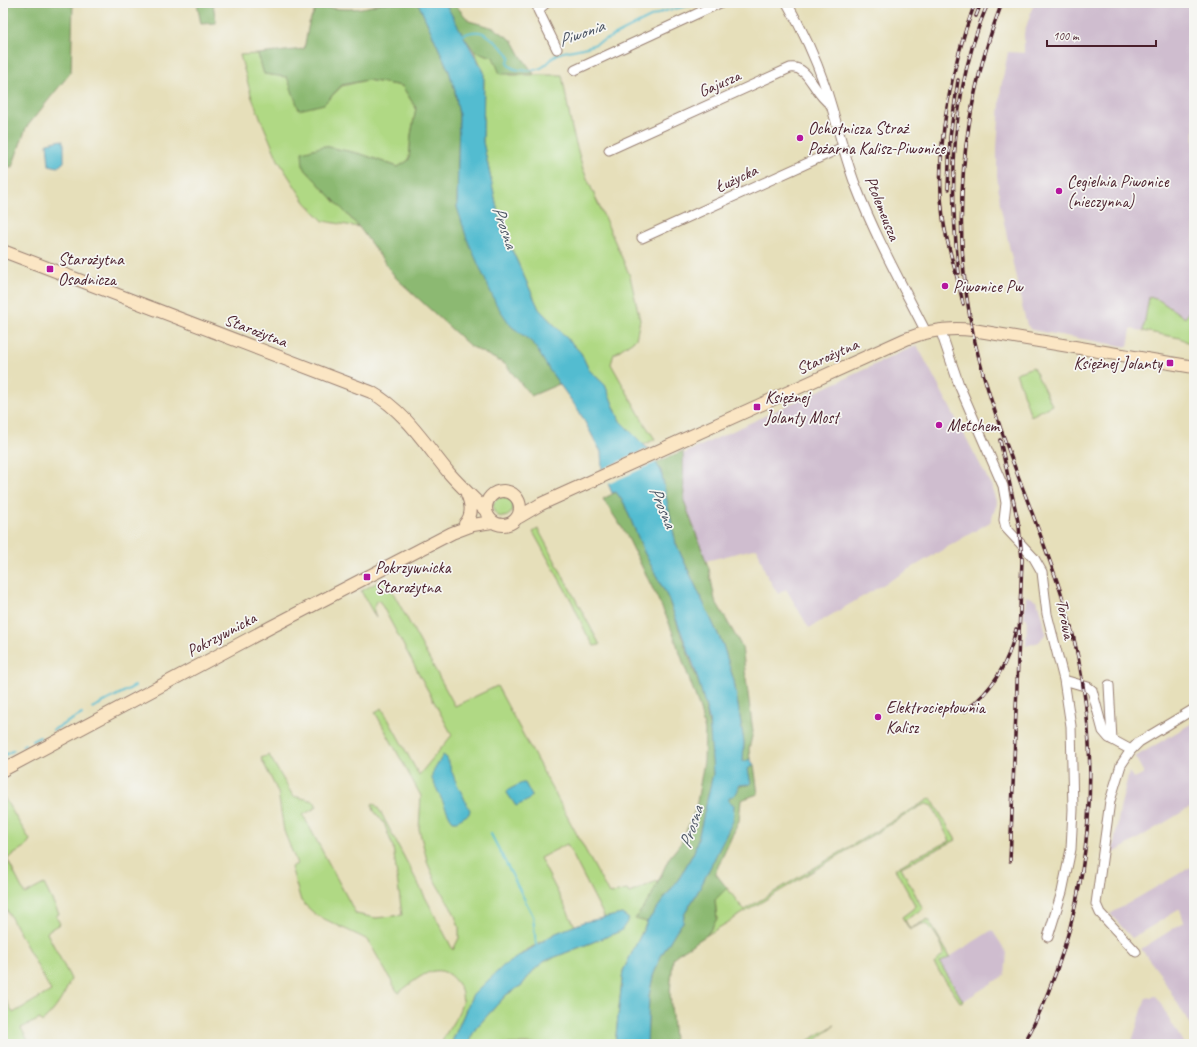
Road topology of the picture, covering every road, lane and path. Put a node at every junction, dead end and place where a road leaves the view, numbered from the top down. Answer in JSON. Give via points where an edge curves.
{"nodes":[{"id":1,"x":546,"y":3,"type":"edge"},
{"id":2,"x":720,"y":3,"type":"edge"},
{"id":3,"x":787,"y":3,"type":"edge"},
{"id":4,"x":556,"y":50,"type":"dead end"},
{"id":5,"x":575,"y":70,"type":"dead end"},
{"id":6,"x":830,"y":104,"type":"junction"},
{"id":7,"x":843,"y":146,"type":"junction"},
{"id":8,"x":610,"y":150,"type":"dead end"},
{"id":9,"x":642,"y":238,"type":"dead end"},
{"id":10,"x":3,"y":251,"type":"edge"},
{"id":11,"x":940,"y":329,"type":"junction"},
{"id":12,"x":926,"y":332,"type":"junction"},
{"id":13,"x":1194,"y":367,"type":"edge"},
{"id":14,"x":466,"y":491,"type":"junction"},
{"id":15,"x":491,"y":495,"type":"junction"},
{"id":16,"x":518,"y":499,"type":"junction"},
{"id":17,"x":541,"y":504,"type":"junction"},
{"id":18,"x":486,"y":511,"type":"junction"},
{"id":19,"x":519,"y":517,"type":"junction"},
{"id":20,"x":492,"y":522,"type":"junction"},
{"id":21,"x":461,"y":528,"type":"junction"},
{"id":22,"x":1064,"y":680,"type":"junction"},
{"id":23,"x":1109,"y":685,"type":"dead end"},
{"id":24,"x":1194,"y":709,"type":"edge"},
{"id":25,"x":1112,"y":740,"type":"junction"},
{"id":26,"x":1130,"y":750,"type":"junction"},
{"id":27,"x":3,"y":770,"type":"edge"},
{"id":28,"x":1048,"y":937,"type":"dead end"},
{"id":29,"x":1136,"y":952,"type":"dead end"}],
"edges":[{"from":1,"to":4,"type":"street","via":[[538,10]]},
{"from":2,"to":5,"type":"street"},
{"from":3,"to":6,"type":"street","name":"Ptolemeusza","via":[[814,58]]},
{"from":6,"to":7,"type":"street","name":"Ptolemeusza"},
{"from":6,"to":8,"type":"street","name":"Gajusza","via":[[818,94],[806,74],[790,68]]},
{"from":7,"to":9,"type":"street","name":"Łużycka"},
{"from":7,"to":12,"type":"street","name":"Ptolemeusza","via":[[882,250]]},
{"from":10,"to":14,"type":"street","name":"Starożytna","via":[[371,392],[389,403],[404,417]]},
{"from":11,"to":12,"type":"street","name":"Starożytna"},
{"from":11,"to":13,"type":"street","via":[[977,330]]},
{"from":11,"to":22,"type":"street","name":"Torowa","via":[[959,385],[1003,486],[1006,528],[1034,558],[1042,572],[1047,614]]},
{"from":12,"to":17,"type":"street","name":"Starożytna","via":[[906,338]]},
{"from":14,"to":15,"type":"street"},
{"from":14,"to":18,"type":"street","name":"Starożytna"},
{"from":14,"to":21,"type":"street","via":[[472,506]]},
{"from":15,"to":16,"type":"street","via":[[506,491]]},
{"from":15,"to":18,"type":"street"},
{"from":16,"to":17,"type":"street"},
{"from":16,"to":19,"type":"street","via":[[521,505]]},
{"from":17,"to":19,"type":"street"},
{"from":18,"to":20,"type":"street"},
{"from":18,"to":21,"type":"street","name":"Pokrzywnicka"},
{"from":19,"to":20,"type":"street","via":[[506,525]]},
{"from":20,"to":21,"type":"street","name":"Pokrzywnicka"},
{"from":21,"to":27,"type":"street","name":"Pokrzywnicka"},
{"from":22,"to":25,"type":"street","via":[[1092,690],[1103,731]]},
{"from":22,"to":28,"type":"street","name":"Torowa","via":[[1071,726],[1073,825],[1065,878]]},
{"from":23,"to":25,"type":"street"},
{"from":24,"to":26,"type":"street"},
{"from":25,"to":26,"type":"street"},
{"from":26,"to":29,"type":"street","via":[[1110,800],[1096,899],[1100,912]]}]}
